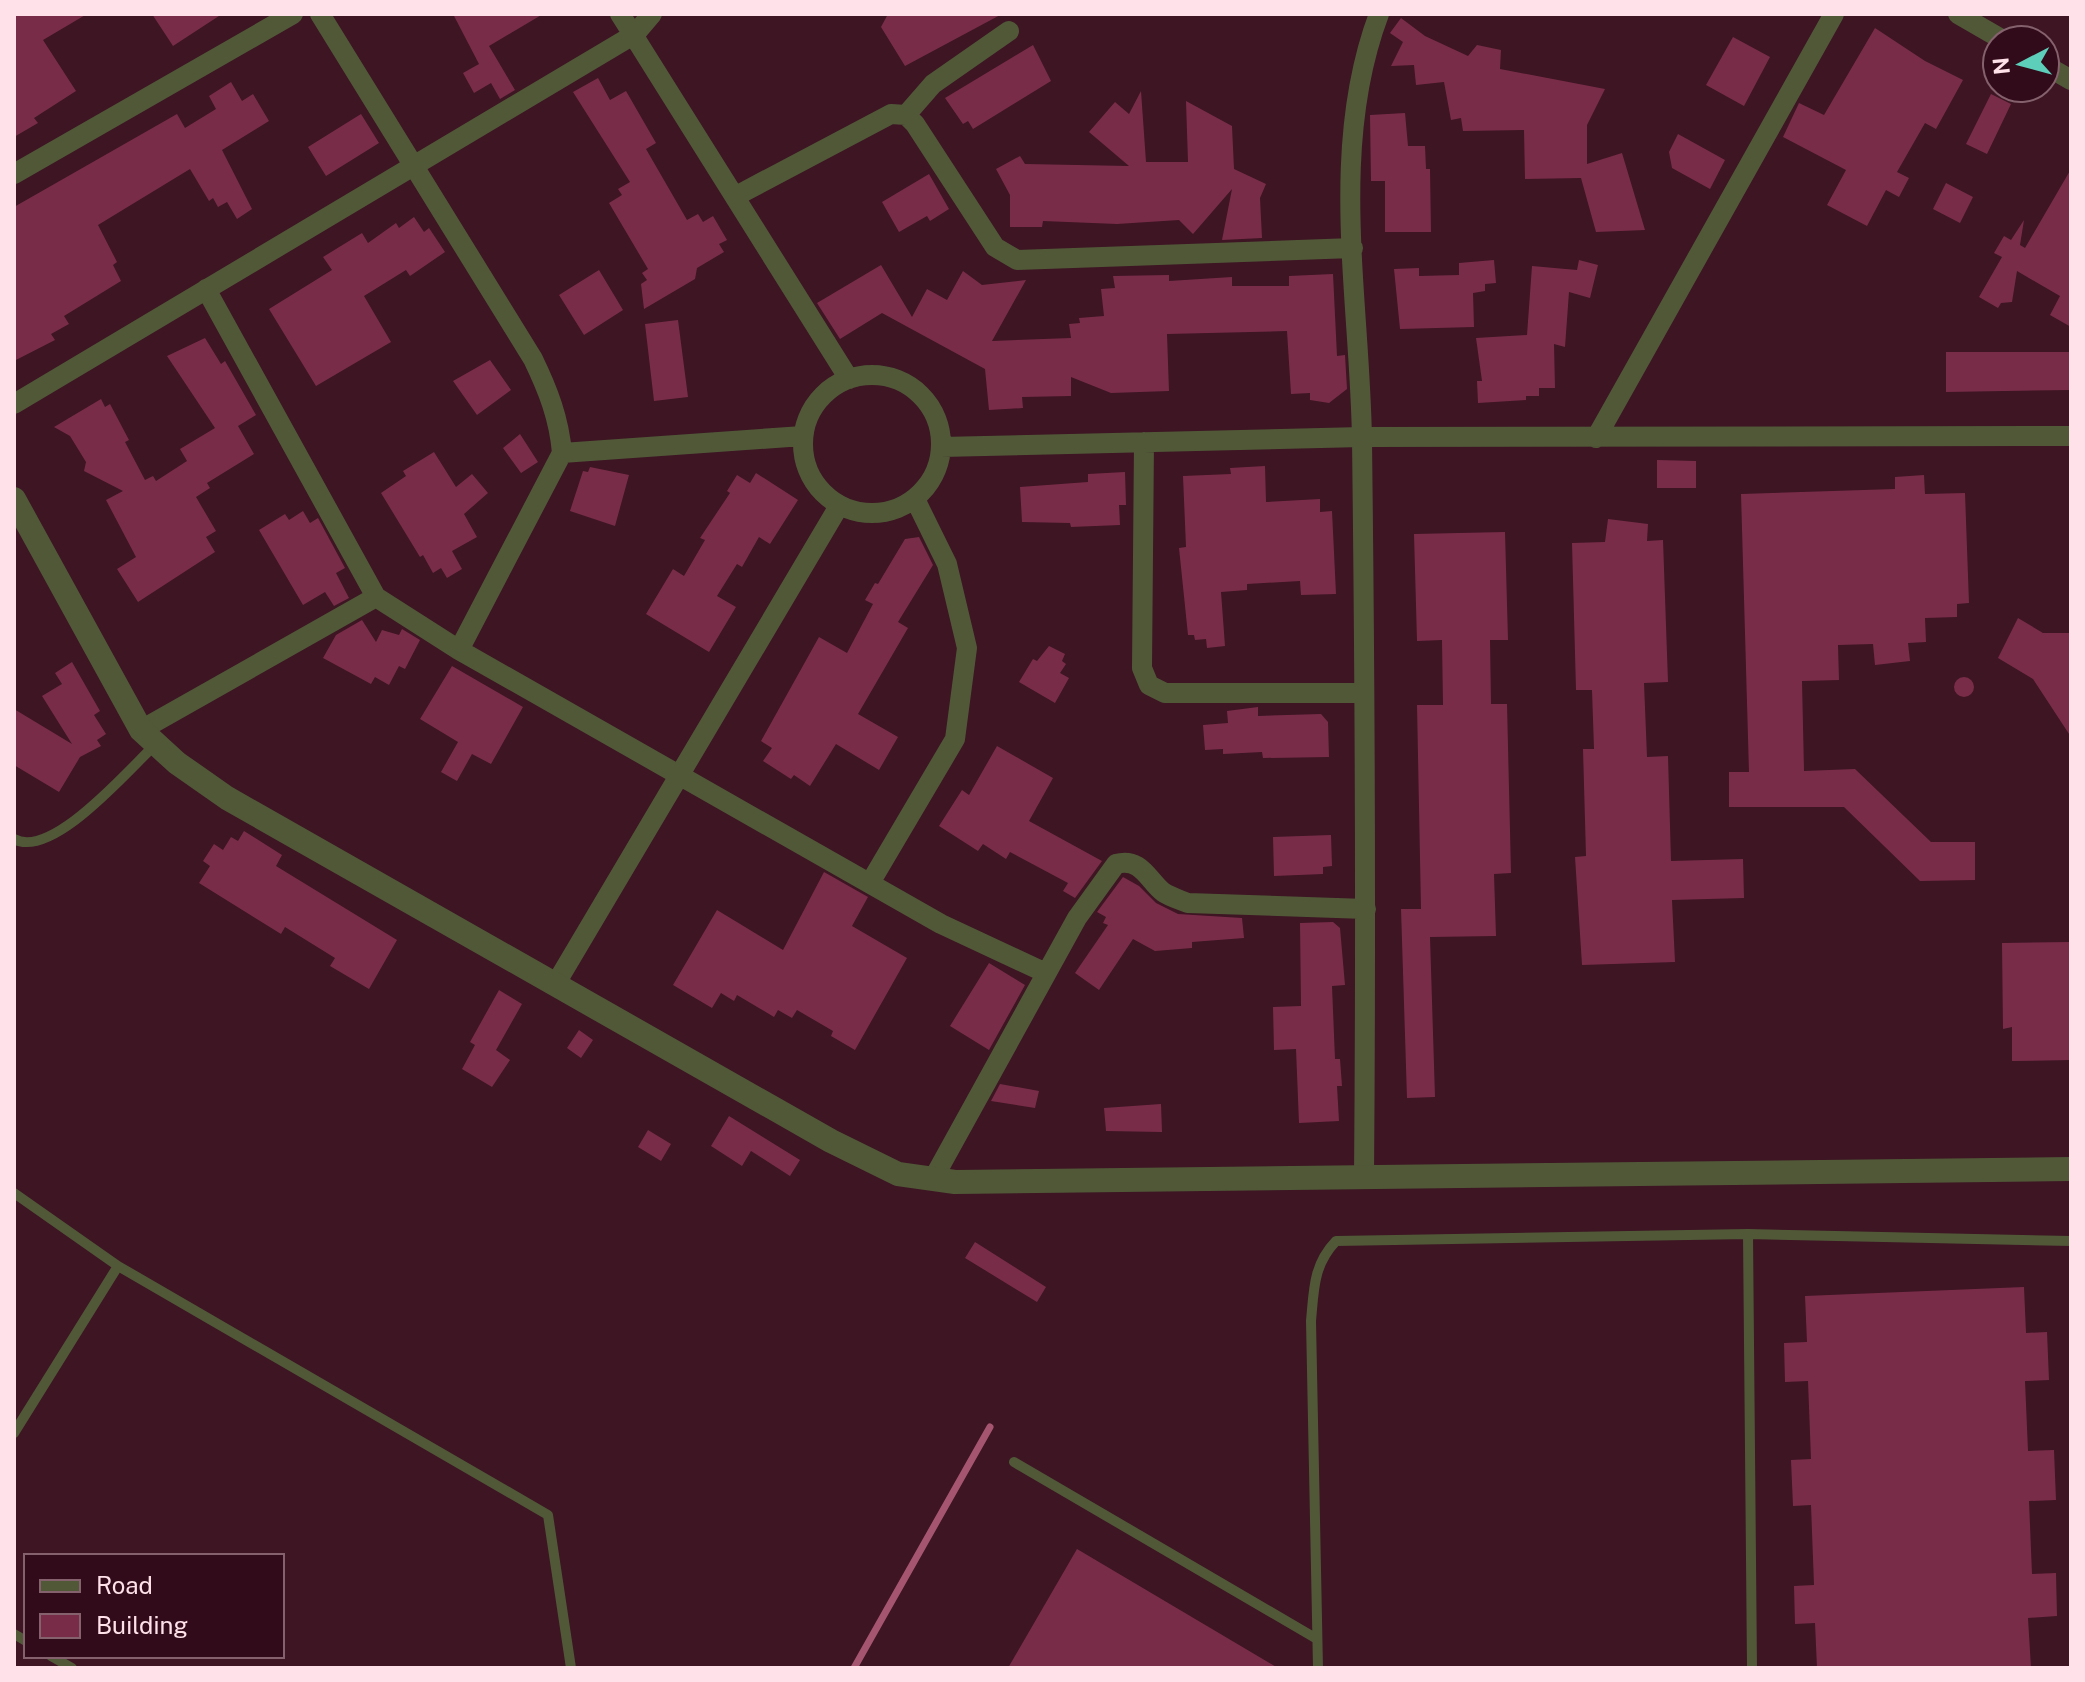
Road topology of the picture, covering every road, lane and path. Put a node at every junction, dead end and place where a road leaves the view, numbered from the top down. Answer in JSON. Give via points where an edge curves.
{"nodes":[{"id":1,"x":293,"y":14,"type":"edge"},
{"id":2,"x":320,"y":14,"type":"edge"},
{"id":3,"x":620,"y":14,"type":"edge"},
{"id":4,"x":652,"y":14,"type":"edge"},
{"id":5,"x":1379,"y":14,"type":"edge"},
{"id":6,"x":1834,"y":14,"type":"edge"},
{"id":7,"x":1009,"y":31,"type":"dead end"},
{"id":8,"x":635,"y":34,"type":"junction"},
{"id":9,"x":906,"y":115,"type":"junction"},
{"id":10,"x":411,"y":166,"type":"junction"},
{"id":11,"x":14,"y":174,"type":"edge"},
{"id":12,"x":736,"y":196,"type":"junction"},
{"id":13,"x":1353,"y":248,"type":"junction"},
{"id":14,"x":206,"y":289,"type":"junction"},
{"id":15,"x":849,"y":379,"type":"junction"},
{"id":16,"x":14,"y":404,"type":"edge"},
{"id":17,"x":803,"y":436,"type":"junction"},
{"id":18,"x":2071,"y":436,"type":"edge"},
{"id":19,"x":1362,"y":437,"type":"junction"},
{"id":20,"x":1596,"y":438,"type":"junction"},
{"id":21,"x":1144,"y":442,"type":"junction"},
{"id":22,"x":941,"y":447,"type":"junction"},
{"id":23,"x":562,"y":453,"type":"junction"},
{"id":24,"x":14,"y":499,"type":"edge"},
{"id":25,"x":915,"y":499,"type":"junction"},
{"id":26,"x":839,"y":506,"type":"junction"},
{"id":27,"x":376,"y":597,"type":"junction"},
{"id":28,"x":459,"y":650,"type":"junction"},
{"id":29,"x":1362,"y":693,"type":"junction"},
{"id":30,"x":148,"y":737,"type":"junction"},
{"id":31,"x":682,"y":775,"type":"junction"},
{"id":32,"x":14,"y":839,"type":"edge"},
{"id":33,"x":870,"y":883,"type":"junction"},
{"id":34,"x":1366,"y":909,"type":"junction"},
{"id":35,"x":1046,"y":973,"type":"junction"},
{"id":36,"x":555,"y":985,"type":"junction"},
{"id":37,"x":2071,"y":1169,"type":"edge"},
{"id":38,"x":1364,"y":1178,"type":"junction"},
{"id":39,"x":933,"y":1179,"type":"junction"},
{"id":40,"x":14,"y":1193,"type":"edge"},
{"id":41,"x":1748,"y":1234,"type":"junction"},
{"id":42,"x":2071,"y":1241,"type":"edge"},
{"id":43,"x":118,"y":1266,"type":"junction"},
{"id":44,"x":14,"y":1433,"type":"edge"},
{"id":45,"x":1014,"y":1462,"type":"dead end"},
{"id":46,"x":1317,"y":1639,"type":"junction"},
{"id":47,"x":54,"y":1658,"type":"edge"},
{"id":48,"x":72,"y":1668,"type":"edge"},
{"id":49,"x":571,"y":1668,"type":"edge"},
{"id":50,"x":1318,"y":1668,"type":"edge"},
{"id":51,"x":1752,"y":1668,"type":"edge"}],
"edges":[{"from":1,"to":11,"type":"street"},
{"from":2,"to":10,"type":"street"},
{"from":3,"to":8,"type":"street"},
{"from":4,"to":8,"type":"street"},
{"from":5,"to":13,"type":"street","via":[[1352,115]]},
{"from":6,"to":20,"type":"street"},
{"from":7,"to":9,"type":"street","via":[[933,84]]},
{"from":8,"to":10,"type":"street"},
{"from":8,"to":12,"type":"street"},
{"from":9,"to":12,"type":"street","via":[[891,114]]},
{"from":9,"to":13,"type":"street","via":[[995,247],[1017,260]]},
{"from":10,"to":14,"type":"street"},
{"from":10,"to":23,"type":"street","via":[[533,359],[549,393]]},
{"from":12,"to":15,"type":"street"},
{"from":13,"to":19,"type":"street"},
{"from":14,"to":16,"type":"street"},
{"from":14,"to":27,"type":"street"},
{"from":15,"to":17,"type":"street","via":[[818,401]]},
{"from":15,"to":22,"type":"street","via":[[886,376],[904,383],[931,410]]},
{"from":17,"to":23,"type":"street"},
{"from":17,"to":26,"type":"street","via":[[811,477]]},
{"from":18,"to":20,"type":"street"},
{"from":19,"to":20,"type":"street"},
{"from":19,"to":21,"type":"street"},
{"from":19,"to":29,"type":"street"},
{"from":21,"to":22,"type":"street"},
{"from":21,"to":29,"type":"street","via":[[1142,668],[1149,685],[1165,693]]},
{"from":22,"to":25,"type":"street","via":[[937,466]]},
{"from":23,"to":28,"type":"street"},
{"from":24,"to":30,"type":"street"},
{"from":25,"to":26,"type":"street","via":[[878,513]]},
{"from":25,"to":33,"type":"street","via":[[947,564],[967,648],[955,739]]},
{"from":26,"to":31,"type":"street"},
{"from":27,"to":28,"type":"street"},
{"from":27,"to":30,"type":"street"},
{"from":28,"to":31,"type":"street"},
{"from":29,"to":34,"type":"street"},
{"from":30,"to":32,"type":"lane","via":[[60,833],[40,841]]},
{"from":30,"to":36,"type":"street","via":[[227,798]]},
{"from":31,"to":33,"type":"street"},
{"from":31,"to":36,"type":"street"},
{"from":33,"to":35,"type":"street","via":[[941,924]]},
{"from":34,"to":35,"type":"street","via":[[1188,903],[1164,893],[1147,871],[1122,862],[1077,918]]},
{"from":34,"to":38,"type":"street"},
{"from":35,"to":39,"type":"street"},
{"from":36,"to":39,"type":"street","via":[[831,1141],[898,1174]]},
{"from":37,"to":38,"type":"street"},
{"from":38,"to":39,"type":"street"},
{"from":40,"to":43,"type":"lane"},
{"from":41,"to":42,"type":"lane"},
{"from":41,"to":46,"type":"lane","via":[[1336,1241],[1315,1272],[1311,1321]]},
{"from":41,"to":51,"type":"lane"},
{"from":43,"to":44,"type":"lane"},
{"from":43,"to":49,"type":"lane","via":[[548,1515]]},
{"from":45,"to":46,"type":"lane"},
{"from":46,"to":50,"type":"lane"},
{"from":47,"to":48,"type":"lane"}]}
